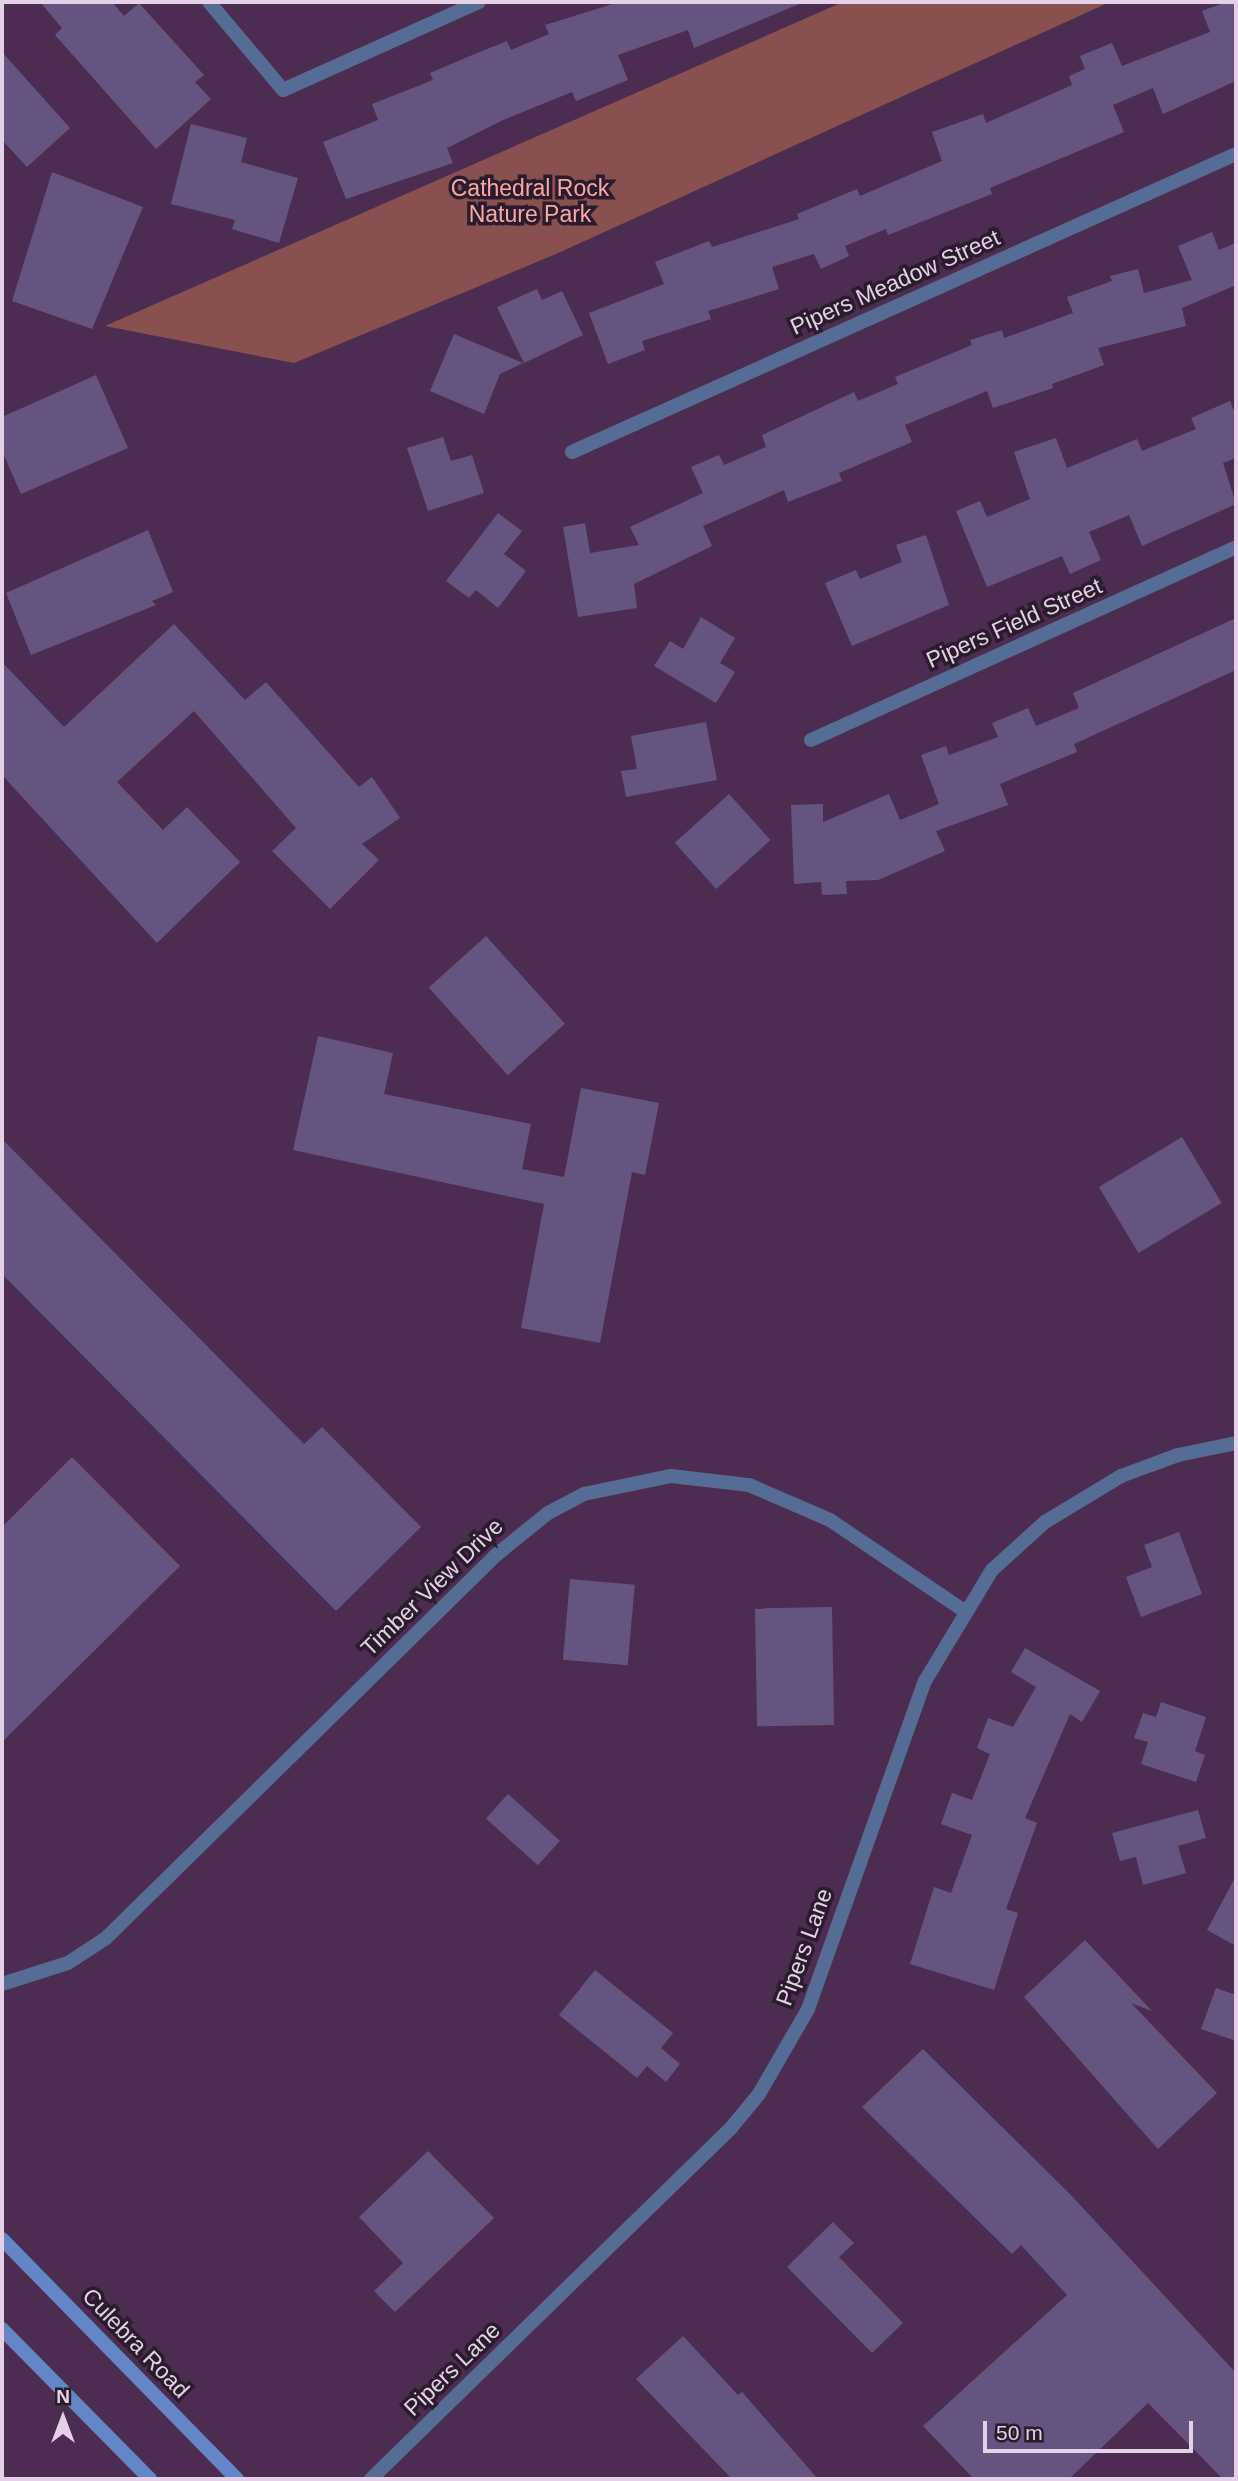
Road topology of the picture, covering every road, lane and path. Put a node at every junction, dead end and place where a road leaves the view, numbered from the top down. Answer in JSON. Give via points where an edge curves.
{"nodes":[{"id":1,"x":209,"y":2,"type":"edge"},
{"id":2,"x":480,"y":2,"type":"edge"},
{"id":3,"x":1236,"y":154,"type":"edge"},
{"id":4,"x":572,"y":452,"type":"dead end"},
{"id":5,"x":1236,"y":547,"type":"edge"},
{"id":6,"x":811,"y":740,"type":"dead end"},
{"id":7,"x":1236,"y":1443,"type":"edge"},
{"id":8,"x":963,"y":1611,"type":"junction"},
{"id":9,"x":2,"y":1984,"type":"edge"},
{"id":10,"x":2,"y":2239,"type":"edge"},
{"id":11,"x":2,"y":2329,"type":"edge"},
{"id":12,"x":150,"y":2479,"type":"edge"},
{"id":13,"x":237,"y":2479,"type":"edge"},
{"id":14,"x":371,"y":2479,"type":"edge"}],
"edges":[{"from":1,"to":2,"type":"street","via":[[283,90]]},
{"from":3,"to":4,"type":"street","name":"Pipers Meadow Street"},
{"from":5,"to":6,"type":"street","name":"Pipers Field Street"},
{"from":7,"to":8,"type":"street","name":"Pipers Lane","via":[[1149,1464],[1094,1491],[1007,1554]]},
{"from":8,"to":9,"type":"street","name":"Timber View Drive","via":[[830,1520],[749,1485],[671,1476],[584,1494],[548,1513],[496,1555],[106,1938],[59,1967]]},
{"from":8,"to":14,"type":"street","name":"Pipers Lane","via":[[930,1670],[898,1751],[808,2009],[758,2094],[731,2128]]},
{"from":10,"to":13,"type":"main road","name":"Culebra Road"},
{"from":11,"to":12,"type":"main road"}]}
